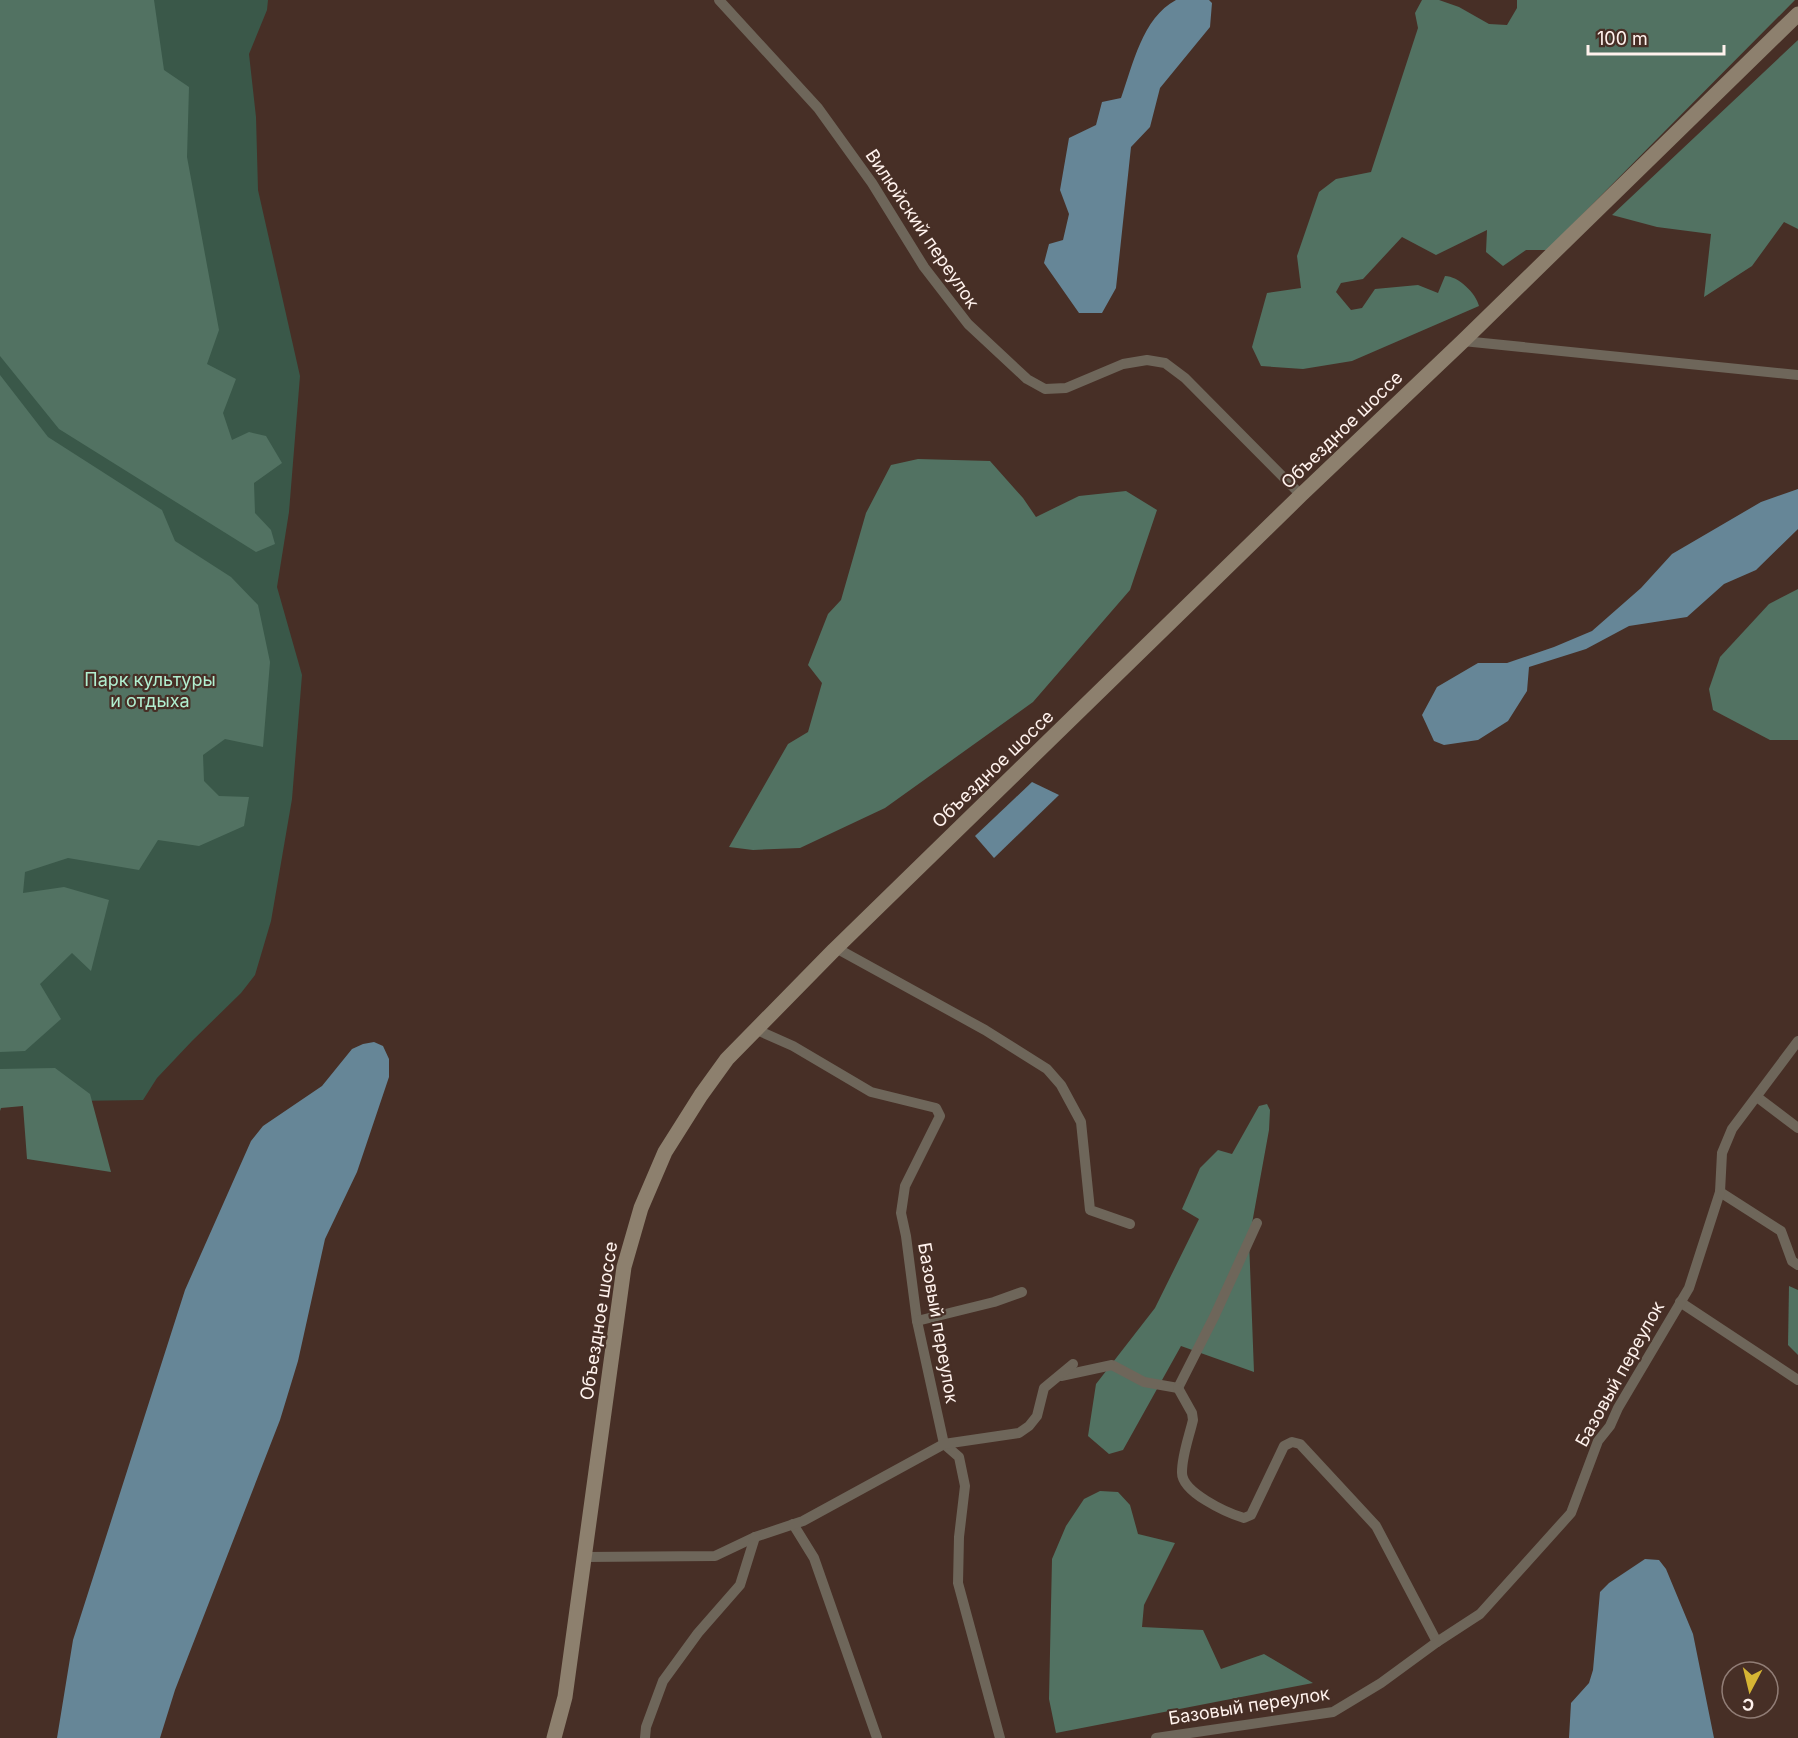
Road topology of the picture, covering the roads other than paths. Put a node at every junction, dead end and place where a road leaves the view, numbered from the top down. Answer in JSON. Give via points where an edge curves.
{"nodes":[{"id":1,"x":718,"y":0,"type":"edge"},
{"id":2,"x":1798,"y":14,"type":"edge"},
{"id":3,"x":1463,"y":341,"type":"junction"},
{"id":4,"x":1798,"y":375,"type":"edge"},
{"id":5,"x":1301,"y":495,"type":"junction"},
{"id":6,"x":836,"y":948,"type":"junction"},
{"id":7,"x":757,"y":1030,"type":"junction"},
{"id":8,"x":1798,"y":1041,"type":"edge"},
{"id":9,"x":1757,"y":1097,"type":"junction"},
{"id":10,"x":1798,"y":1128,"type":"edge"},
{"id":11,"x":1720,"y":1192,"type":"junction"},
{"id":12,"x":1257,"y":1223,"type":"dead end"},
{"id":13,"x":1130,"y":1224,"type":"dead end"},
{"id":14,"x":1798,"y":1265,"type":"edge"},
{"id":15,"x":1022,"y":1292,"type":"dead end"},
{"id":16,"x":1680,"y":1302,"type":"junction"},
{"id":17,"x":917,"y":1321,"type":"junction"},
{"id":18,"x":1073,"y":1364,"type":"dead end"},
{"id":19,"x":1058,"y":1377,"type":"junction"},
{"id":20,"x":1798,"y":1380,"type":"edge"},
{"id":21,"x":1178,"y":1388,"type":"junction"},
{"id":22,"x":944,"y":1444,"type":"junction"},
{"id":23,"x":793,"y":1524,"type":"junction"},
{"id":24,"x":755,"y":1537,"type":"junction"},
{"id":25,"x":585,"y":1557,"type":"junction"},
{"id":26,"x":1437,"y":1642,"type":"junction"},
{"id":27,"x":554,"y":1738,"type":"edge"},
{"id":28,"x":645,"y":1738,"type":"edge"},
{"id":29,"x":877,"y":1738,"type":"edge"},
{"id":30,"x":1000,"y":1738,"type":"edge"},
{"id":31,"x":1156,"y":1738,"type":"edge"}],
"edges":[{"from":1,"to":5,"type":"street","name":"Вилюйский переулок","via":[[818,108],[872,183],[924,267],[968,324],[1026,380],[1045,389],[1066,388],[1123,364],[1147,360],[1165,363],[1185,378]]},
{"from":2,"to":3,"type":"main road","name":"Объездное шоссе"},
{"from":3,"to":4,"type":"street"},
{"from":3,"to":5,"type":"main road","name":"Объездное шоссе"},
{"from":5,"to":6,"type":"main road","name":"Объездное шоссе"},
{"from":6,"to":7,"type":"main road","name":"Объездное шоссе"},
{"from":6,"to":13,"type":"street","via":[[1047,1069],[1061,1085],[1081,1122],[1090,1210]]},
{"from":7,"to":17,"type":"street","name":"Базовый переулок","via":[[793,1046],[871,1092],[939,1112],[905,1186],[900,1214]]},
{"from":7,"to":25,"type":"main road","name":"Объездное шоссе","via":[[727,1059],[701,1095],[665,1152],[641,1208],[624,1267]]},
{"from":8,"to":9,"type":"street","name":"Базовый переулок"},
{"from":9,"to":10,"type":"street"},
{"from":9,"to":11,"type":"street","name":"Базовый переулок","via":[[1732,1129],[1722,1153]]},
{"from":11,"to":14,"type":"street","via":[[1780,1231],[1791,1261]]},
{"from":11,"to":16,"type":"street","name":"Базовый переулок","via":[[1689,1288]]},
{"from":12,"to":21,"type":"street"},
{"from":15,"to":17,"type":"street"},
{"from":16,"to":20,"type":"street"},
{"from":16,"to":26,"type":"street","name":"Базовый переулок","via":[[1598,1441],[1571,1513],[1480,1614]]},
{"from":17,"to":22,"type":"street","name":"Базовый переулок"},
{"from":18,"to":19,"type":"street"},
{"from":19,"to":21,"type":"street","via":[[1112,1365],[1144,1382]]},
{"from":19,"to":22,"type":"street","via":[[1044,1388],[1037,1416],[1019,1433]]},
{"from":21,"to":26,"type":"street","via":[[1193,1420],[1181,1473],[1188,1488],[1244,1518],[1251,1515],[1284,1446],[1300,1443],[1376,1526]]},
{"from":22,"to":23,"type":"street"},
{"from":22,"to":30,"type":"street","name":"Базовый переулок","via":[[959,1457],[965,1486],[958,1583]]},
{"from":23,"to":24,"type":"street"},
{"from":23,"to":29,"type":"street","via":[[814,1558]]},
{"from":24,"to":25,"type":"street","via":[[715,1556]]},
{"from":24,"to":28,"type":"street","via":[[740,1585],[663,1681]]},
{"from":25,"to":27,"type":"main road","name":"Объездное шоссе","via":[[565,1697]]},
{"from":26,"to":31,"type":"street","name":"Базовый переулок","via":[[1333,1712]]}]}
